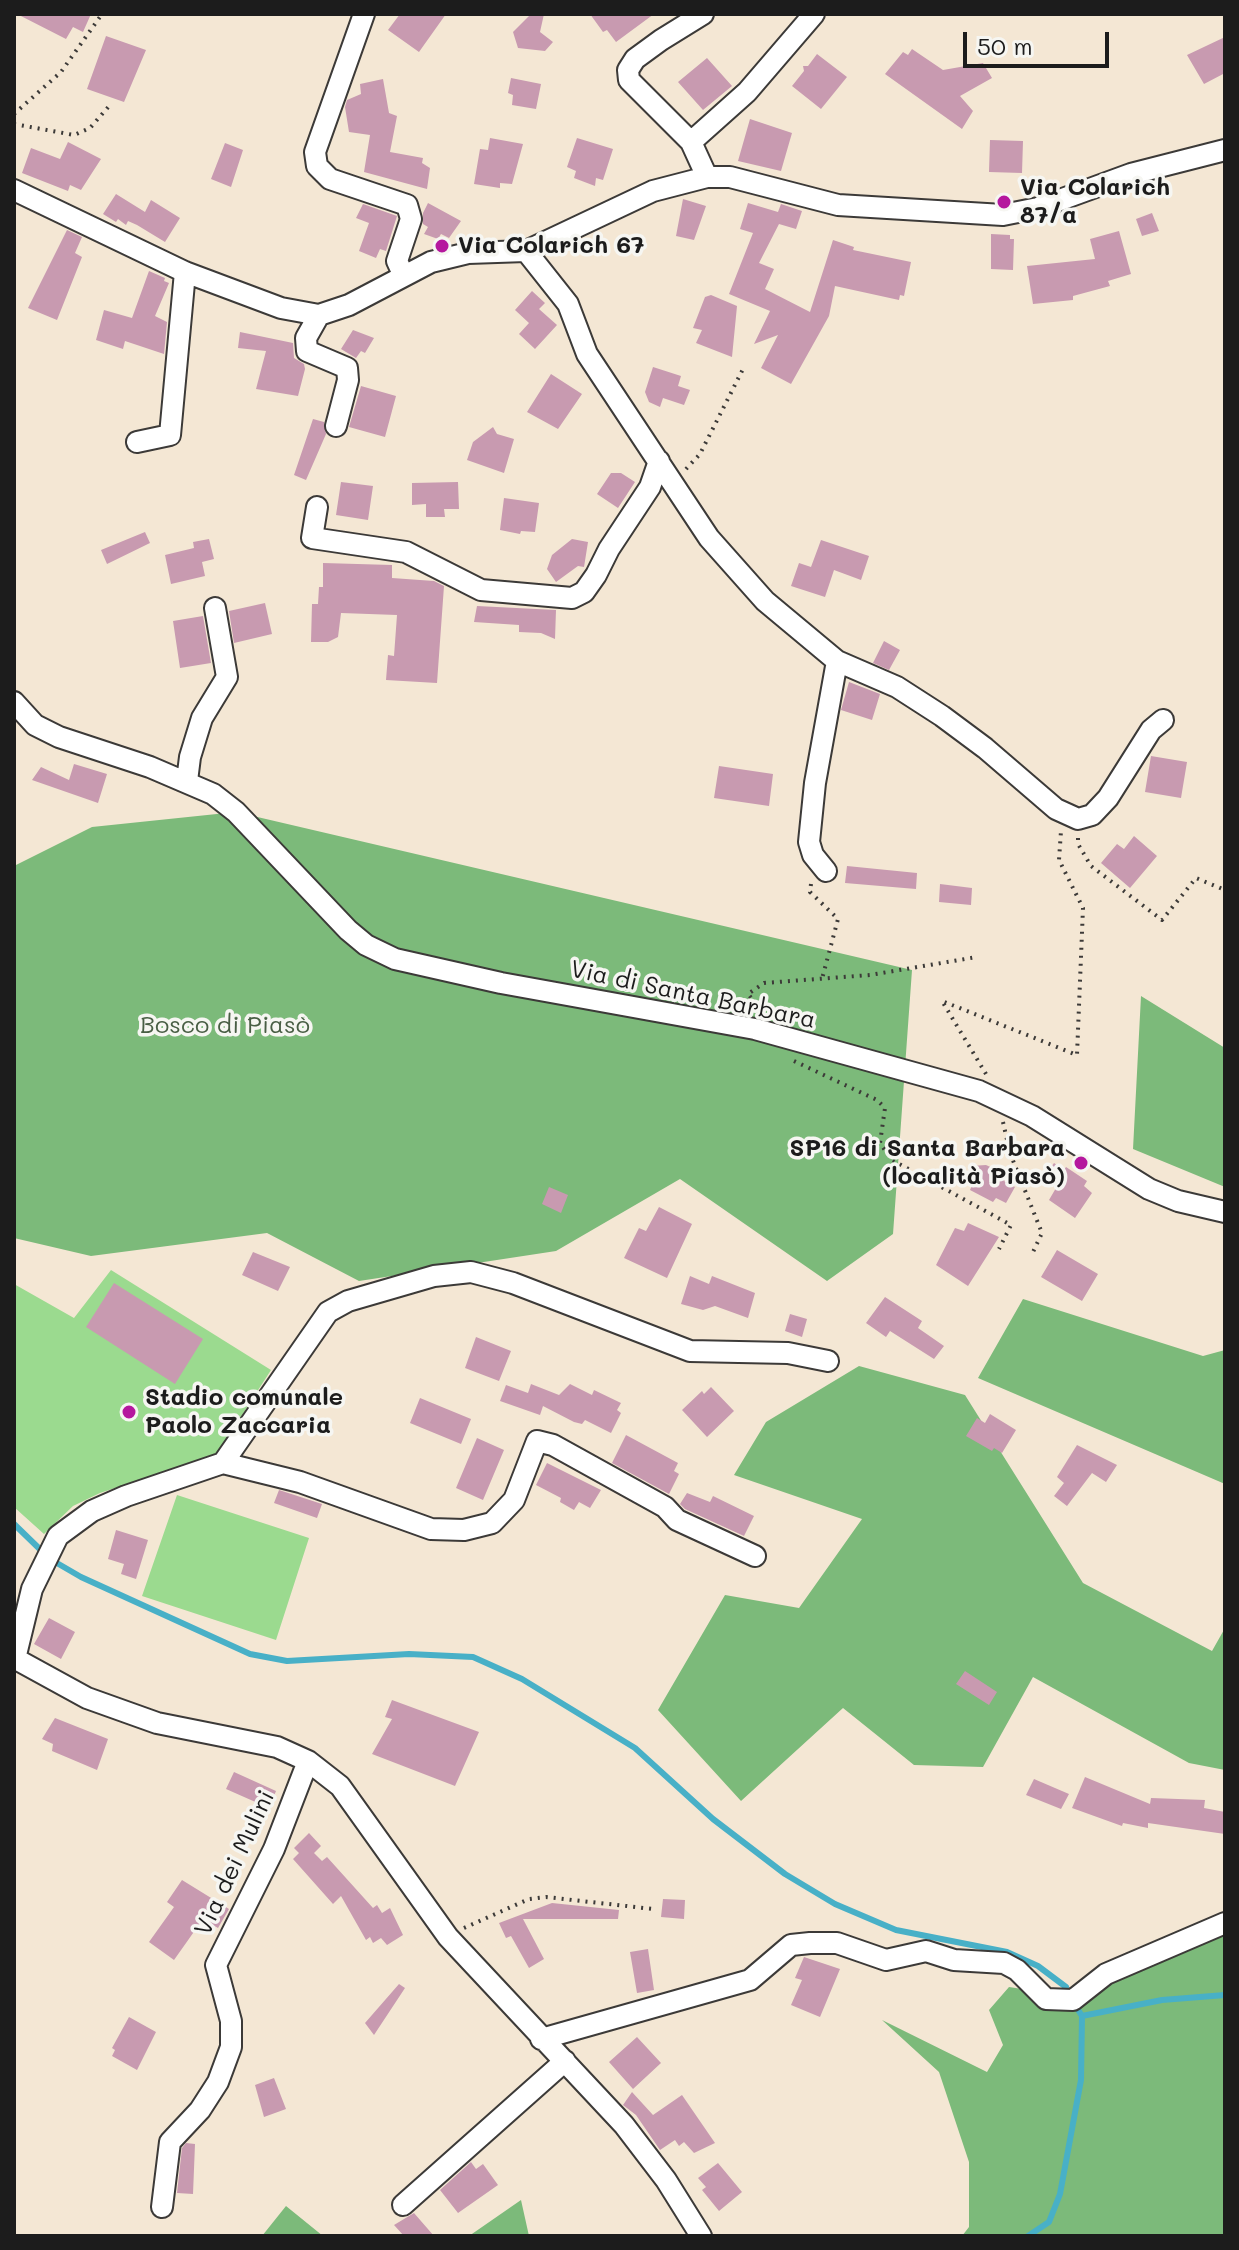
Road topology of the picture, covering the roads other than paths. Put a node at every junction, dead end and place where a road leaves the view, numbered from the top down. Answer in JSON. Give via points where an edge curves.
{"nodes":[{"id":1,"x":364,"y":14,"type":"edge"},
{"id":2,"x":703,"y":14,"type":"edge"},
{"id":3,"x":814,"y":14,"type":"edge"},
{"id":4,"x":691,"y":142,"type":"junction"},
{"id":5,"x":1225,"y":150,"type":"edge"},
{"id":6,"x":707,"y":177,"type":"junction"},
{"id":7,"x":14,"y":190,"type":"edge"},
{"id":8,"x":526,"y":251,"type":"junction"},
{"id":9,"x":185,"y":272,"type":"junction"},
{"id":10,"x":403,"y":274,"type":"junction"},
{"id":11,"x":319,"y":315,"type":"junction"},
{"id":12,"x":336,"y":426,"type":"dead end"},
{"id":13,"x":137,"y":442,"type":"dead end"},
{"id":14,"x":659,"y":461,"type":"junction"},
{"id":15,"x":317,"y":507,"type":"dead end"},
{"id":16,"x":215,"y":608,"type":"dead end"},
{"id":17,"x":837,"y":661,"type":"junction"},
{"id":18,"x":14,"y":702,"type":"edge"},
{"id":19,"x":1163,"y":720,"type":"dead end"},
{"id":20,"x":187,"y":781,"type":"junction"},
{"id":21,"x":826,"y":871,"type":"dead end"},
{"id":22,"x":1225,"y":1212,"type":"edge"},
{"id":23,"x":828,"y":1361,"type":"dead end"},
{"id":24,"x":223,"y":1463,"type":"junction"},
{"id":25,"x":755,"y":1556,"type":"dead end"},
{"id":26,"x":14,"y":1658,"type":"edge"},
{"id":27,"x":308,"y":1761,"type":"junction"},
{"id":28,"x":1225,"y":1923,"type":"edge"},
{"id":29,"x":541,"y":2039,"type":"junction"},
{"id":30,"x":565,"y":2061,"type":"junction"},
{"id":31,"x":403,"y":2205,"type":"dead end"},
{"id":32,"x":162,"y":2207,"type":"dead end"},
{"id":33,"x":701,"y":2236,"type":"edge"}],
"edges":[{"from":1,"to":10,"type":"street","via":[[315,152],[317,166],[330,179],[407,205],[411,219],[397,261]]},
{"from":2,"to":4,"type":"street","via":[[643,53],[628,70],[629,80]]},
{"from":3,"to":4,"type":"street","via":[[747,92]]},
{"from":4,"to":6,"type":"street"},
{"from":5,"to":6,"type":"street","via":[[1003,215],[838,205],[730,177]]},
{"from":6,"to":8,"type":"street","via":[[653,191]]},
{"from":7,"to":9,"type":"street"},
{"from":8,"to":10,"type":"street","via":[[468,253]]},
{"from":8,"to":14,"type":"street","via":[[568,304],[587,354]]},
{"from":9,"to":11,"type":"street","via":[[281,308]]},
{"from":9,"to":13,"type":"street","via":[[170,435]]},
{"from":10,"to":11,"type":"street","via":[[349,305]]},
{"from":11,"to":12,"type":"street","via":[[306,338],[307,351],[347,368]]},
{"from":14,"to":15,"type":"street","via":[[650,487],[596,575],[572,598],[481,590],[406,552],[312,538]]},
{"from":14,"to":17,"type":"street","via":[[736,572]]},
{"from":16,"to":20,"type":"street","via":[[227,677],[202,718]]},
{"from":17,"to":19,"type":"street","via":[[897,687],[942,716],[1070,816],[1092,815]]},
{"from":17,"to":21,"type":"street","via":[[809,842]]},
{"from":18,"to":20,"type":"street","name":"Via di Santa Barbara","via":[[35,725],[59,737]]},
{"from":20,"to":22,"type":"street","name":"Via di Santa Barbara","via":[[236,812],[348,930],[395,959],[770,1033],[979,1091],[1149,1189]]},
{"from":23,"to":24,"type":"street","via":[[788,1353],[690,1351],[513,1283],[471,1272],[434,1276],[328,1312]]},
{"from":24,"to":25,"type":"street","via":[[300,1482],[431,1529],[464,1530],[492,1523],[514,1500],[537,1441],[665,1507],[677,1520]]},
{"from":24,"to":26,"type":"street","via":[[92,1511],[58,1536],[43,1563]]},
{"from":26,"to":27,"type":"street","via":[[87,1698],[157,1723],[252,1740]]},
{"from":27,"to":29,"type":"street","via":[[340,1786],[448,1937]]},
{"from":27,"to":32,"type":"street","name":"Via dei Mulini","via":[[274,1849],[216,1965],[231,2021],[231,2047],[218,2082],[170,2142]]},
{"from":28,"to":29,"type":"street","via":[[1106,1974],[1073,2000],[1046,1999],[1004,1963],[954,1960],[926,1951],[886,1960],[837,1943],[791,1945],[750,1980]]},
{"from":29,"to":30,"type":"street"},
{"from":30,"to":31,"type":"street"},
{"from":30,"to":33,"type":"street","via":[[641,2147]]}]}
